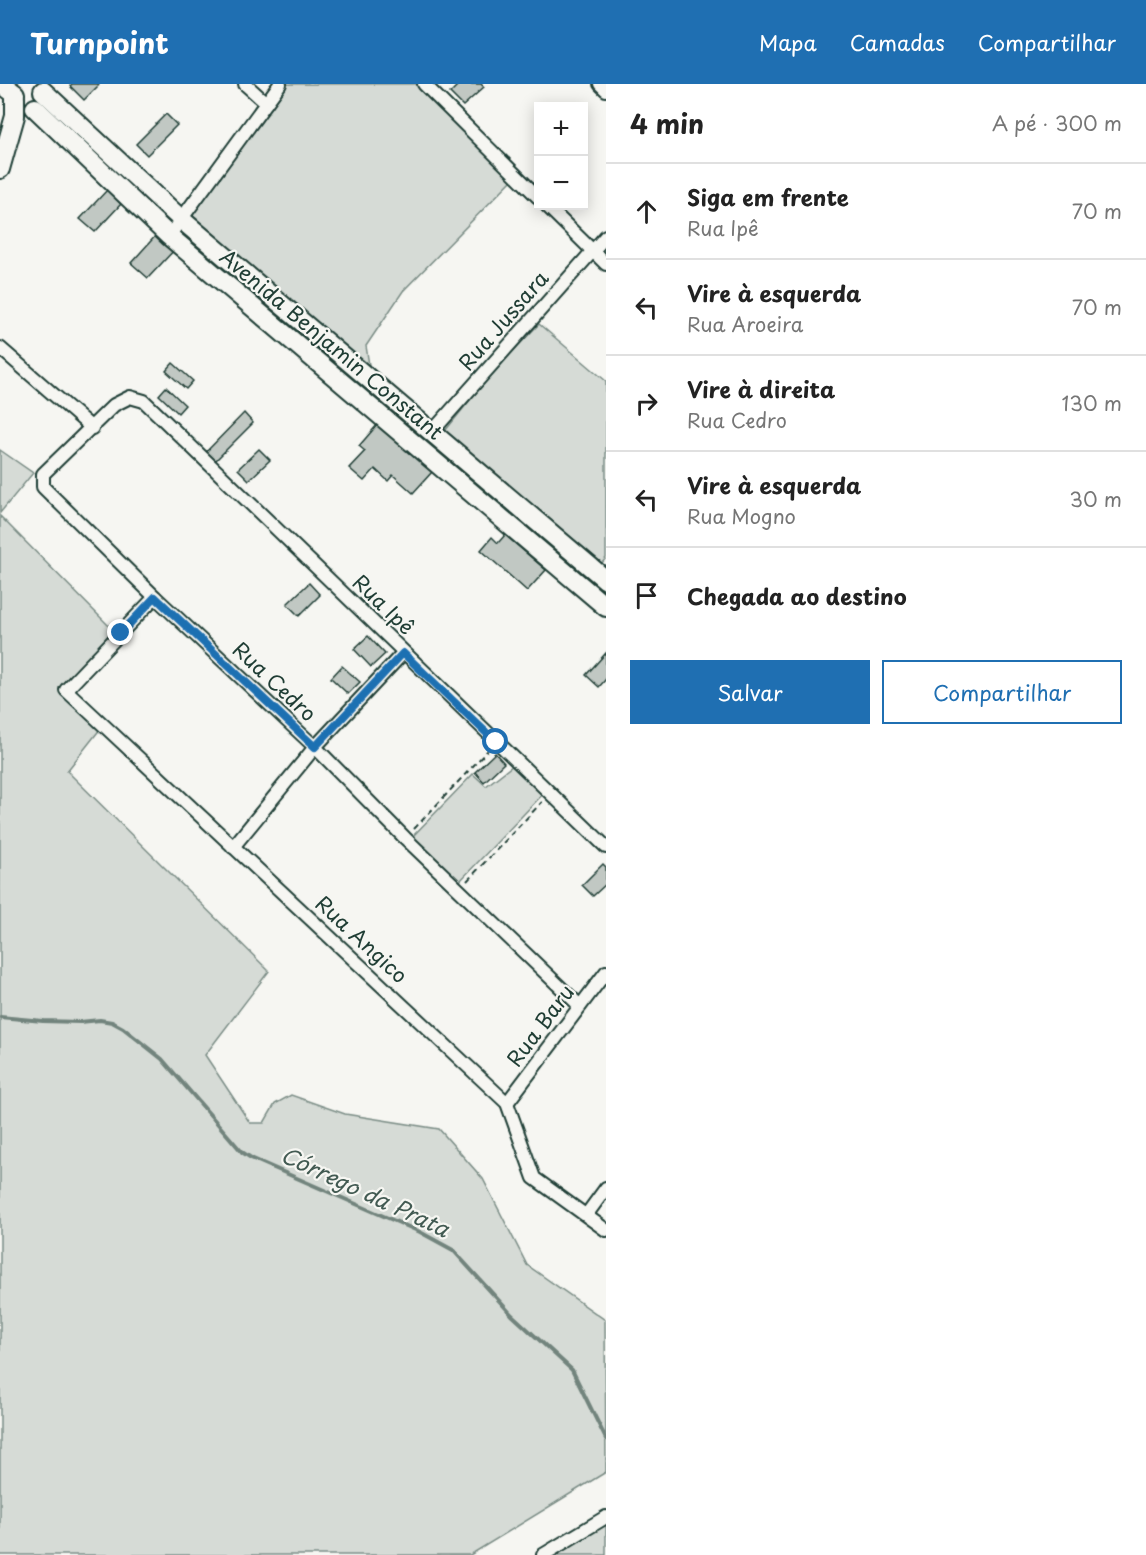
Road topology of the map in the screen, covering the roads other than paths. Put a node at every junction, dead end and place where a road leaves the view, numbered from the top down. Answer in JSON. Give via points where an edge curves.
{"nodes":[{"id":1,"x":245,"y":84,"type":"edge"},
{"id":2,"x":280,"y":84,"type":"edge"},
{"id":3,"x":424,"y":84,"type":"edge"},
{"id":4,"x":600,"y":84,"type":"edge"},
{"id":5,"x":606,"y":90,"type":"edge"},
{"id":6,"x":25,"y":94,"type":"edge"},
{"id":7,"x":266,"y":103,"type":"junction"},
{"id":8,"x":0,"y":169,"type":"edge"},
{"id":9,"x":534,"y":193,"type":"edge"},
{"id":10,"x":551,"y":210,"type":"edge"},
{"id":11,"x":182,"y":220,"type":"junction"},
{"id":12,"x":169,"y":236,"type":"junction"},
{"id":13,"x":606,"y":236,"type":"edge"},
{"id":14,"x":210,"y":244,"type":"junction"},
{"id":15,"x":592,"y":250,"type":"junction"},
{"id":16,"x":197,"y":260,"type":"junction"},
{"id":17,"x":606,"y":264,"type":"edge"},
{"id":18,"x":0,"y":348,"type":"edge"},
{"id":19,"x":92,"y":428,"type":"junction"},
{"id":20,"x":431,"y":433,"type":"junction"},
{"id":21,"x":545,"y":529,"type":"junction"},
{"id":22,"x":532,"y":545,"type":"junction"},
{"id":23,"x":606,"y":580,"type":"edge"},
{"id":24,"x":155,"y":597,"type":"junction"},
{"id":25,"x":606,"y":607,"type":"edge"},
{"id":26,"x":403,"y":653,"type":"junction"},
{"id":27,"x":315,"y":747,"type":"junction"},
{"id":28,"x":233,"y":847,"type":"junction"},
{"id":29,"x":606,"y":847,"type":"edge"},
{"id":30,"x":606,"y":972,"type":"edge"},
{"id":31,"x":580,"y":1006,"type":"junction"},
{"id":32,"x":507,"y":1103,"type":"junction"},
{"id":33,"x":606,"y":1188,"type":"edge"},
{"id":34,"x":587,"y":1214,"type":"junction"},
{"id":35,"x":606,"y":1230,"type":"edge"},
{"id":36,"x":606,"y":1517,"type":"edge"},
{"id":37,"x":543,"y":1555,"type":"edge"}],
"edges":[{"from":1,"to":7,"type":"street"},
{"from":2,"to":7,"type":"street"},
{"from":3,"to":9,"type":"street"},
{"from":4,"to":5,"type":"street"},
{"from":6,"to":8,"type":"street"},
{"from":6,"to":11,"type":"street","name":"Avenida Benjamin Constant"},
{"from":6,"to":12,"type":"street","name":"Avenida Benjamin Constant"},
{"from":7,"to":11,"type":"street"},
{"from":10,"to":15,"type":"street"},
{"from":11,"to":12,"type":"street"},
{"from":11,"to":14,"type":"street","name":"Avenida Benjamin Constant"},
{"from":12,"to":16,"type":"street","name":"Avenida Benjamin Constant"},
{"from":13,"to":15,"type":"street","name":"Rua Jussara"},
{"from":14,"to":16,"type":"street"},
{"from":14,"to":20,"type":"street","name":"Avenida Benjamin Constant"},
{"from":15,"to":17,"type":"street"},
{"from":15,"to":20,"type":"street","name":"Rua Jussara"},
{"from":16,"to":22,"type":"street","name":"Avenida Benjamin Constant"},
{"from":18,"to":19,"type":"street"},
{"from":19,"to":24,"type":"street","name":"Rua Cedro","via":[[43,474],[43,487]]},
{"from":19,"to":26,"type":"street","name":"Rua Ipê","via":[[114,405],[130,396],[144,401]]},
{"from":20,"to":21,"type":"street","name":"Avenida Benjamin Constant"},
{"from":21,"to":22,"type":"street"},
{"from":21,"to":23,"type":"street","name":"Avenida Benjamin Constant"},
{"from":22,"to":25,"type":"street","name":"Avenida Benjamin Constant"},
{"from":24,"to":27,"type":"street","name":"Rua Cedro"},
{"from":24,"to":28,"type":"street","name":"Rua Angico","via":[[66,690]]},
{"from":26,"to":27,"type":"street"},
{"from":26,"to":29,"type":"street","name":"Rua Ipê"},
{"from":27,"to":28,"type":"street"},
{"from":27,"to":31,"type":"street","name":"Rua Cedro"},
{"from":28,"to":32,"type":"street","name":"Rua Angico"},
{"from":30,"to":31,"type":"street","name":"Rua Baru"},
{"from":31,"to":32,"type":"street","name":"Rua Baru"},
{"from":32,"to":34,"type":"street","name":"Rua Angico","via":[[534,1178]]},
{"from":33,"to":34,"type":"street"},
{"from":34,"to":35,"type":"street","name":"Rua Angico"},
{"from":36,"to":37,"type":"street"}]}
